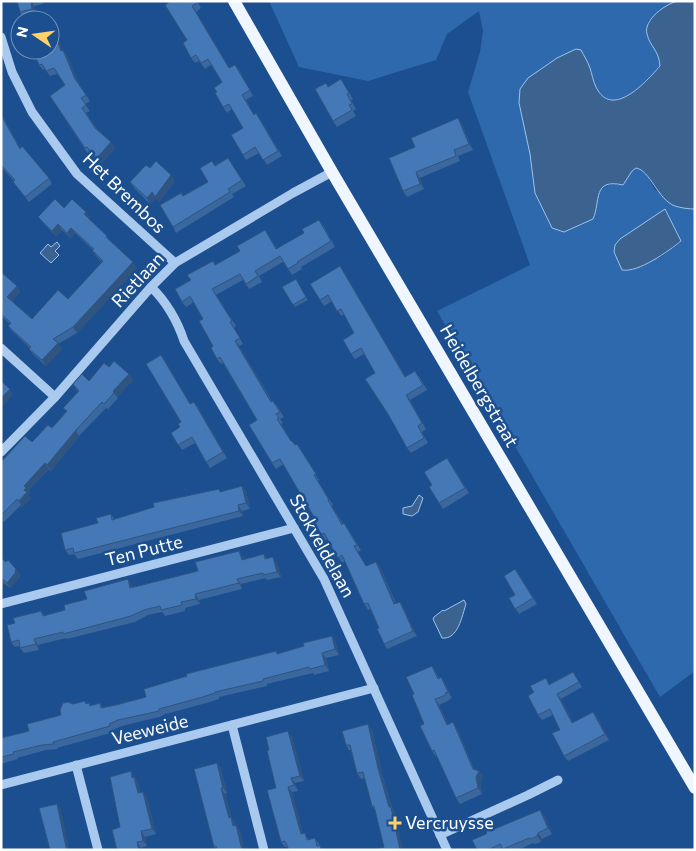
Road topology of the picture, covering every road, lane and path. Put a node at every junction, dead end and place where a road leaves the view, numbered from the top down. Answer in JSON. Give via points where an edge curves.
{"nodes":[{"id":1,"x":234,"y":1,"type":"edge"},
{"id":2,"x":1,"y":37,"type":"edge"},
{"id":3,"x":332,"y":172,"type":"junction"},
{"id":4,"x":175,"y":263,"type":"junction"},
{"id":5,"x":151,"y":287,"type":"junction"},
{"id":6,"x":1,"y":348,"type":"edge"},
{"id":7,"x":55,"y":397,"type":"junction"},
{"id":8,"x":1,"y":452,"type":"edge"},
{"id":9,"x":294,"y":528,"type":"junction"},
{"id":10,"x":1,"y":604,"type":"edge"},
{"id":11,"x":374,"y":688,"type":"junction"},
{"id":12,"x":232,"y":726,"type":"junction"},
{"id":13,"x":76,"y":765,"type":"junction"},
{"id":14,"x":558,"y":780,"type":"dead end"},
{"id":15,"x":1,"y":785,"type":"edge"},
{"id":16,"x":695,"y":788,"type":"edge"},
{"id":17,"x":440,"y":835,"type":"junction"},
{"id":18,"x":98,"y":850,"type":"edge"},
{"id":19,"x":264,"y":850,"type":"edge"},
{"id":20,"x":447,"y":850,"type":"edge"}],
"edges":[{"from":1,"to":3,"type":"main road","name":"Heidelbergstraat"},
{"from":2,"to":4,"type":"street","name":"Het Brembos","via":[[12,72],[32,112],[77,174]]},
{"from":3,"to":4,"type":"street","name":"Rietlaan"},
{"from":3,"to":16,"type":"main road","name":"Heidelbergstraat"},
{"from":4,"to":5,"type":"street","name":"Rietlaan"},
{"from":5,"to":7,"type":"street","name":"Rietlaan"},
{"from":5,"to":9,"type":"street","name":"Stokveldelaan","via":[[160,295],[180,328],[184,341]]},
{"from":6,"to":7,"type":"street"},
{"from":7,"to":8,"type":"street","name":"Rietlaan"},
{"from":9,"to":10,"type":"street","name":"Ten Putte"},
{"from":9,"to":11,"type":"street","name":"Stokveldelaan","via":[[324,578]]},
{"from":11,"to":12,"type":"street","name":"Veeweide"},
{"from":11,"to":17,"type":"street","name":"Stokveldelaan"},
{"from":12,"to":13,"type":"street","name":"Veeweide"},
{"from":12,"to":19,"type":"street"},
{"from":13,"to":15,"type":"street","name":"Veeweide"},
{"from":13,"to":18,"type":"street"},
{"from":14,"to":17,"type":"street"},
{"from":17,"to":20,"type":"street","name":"Stokveldelaan"}]}
